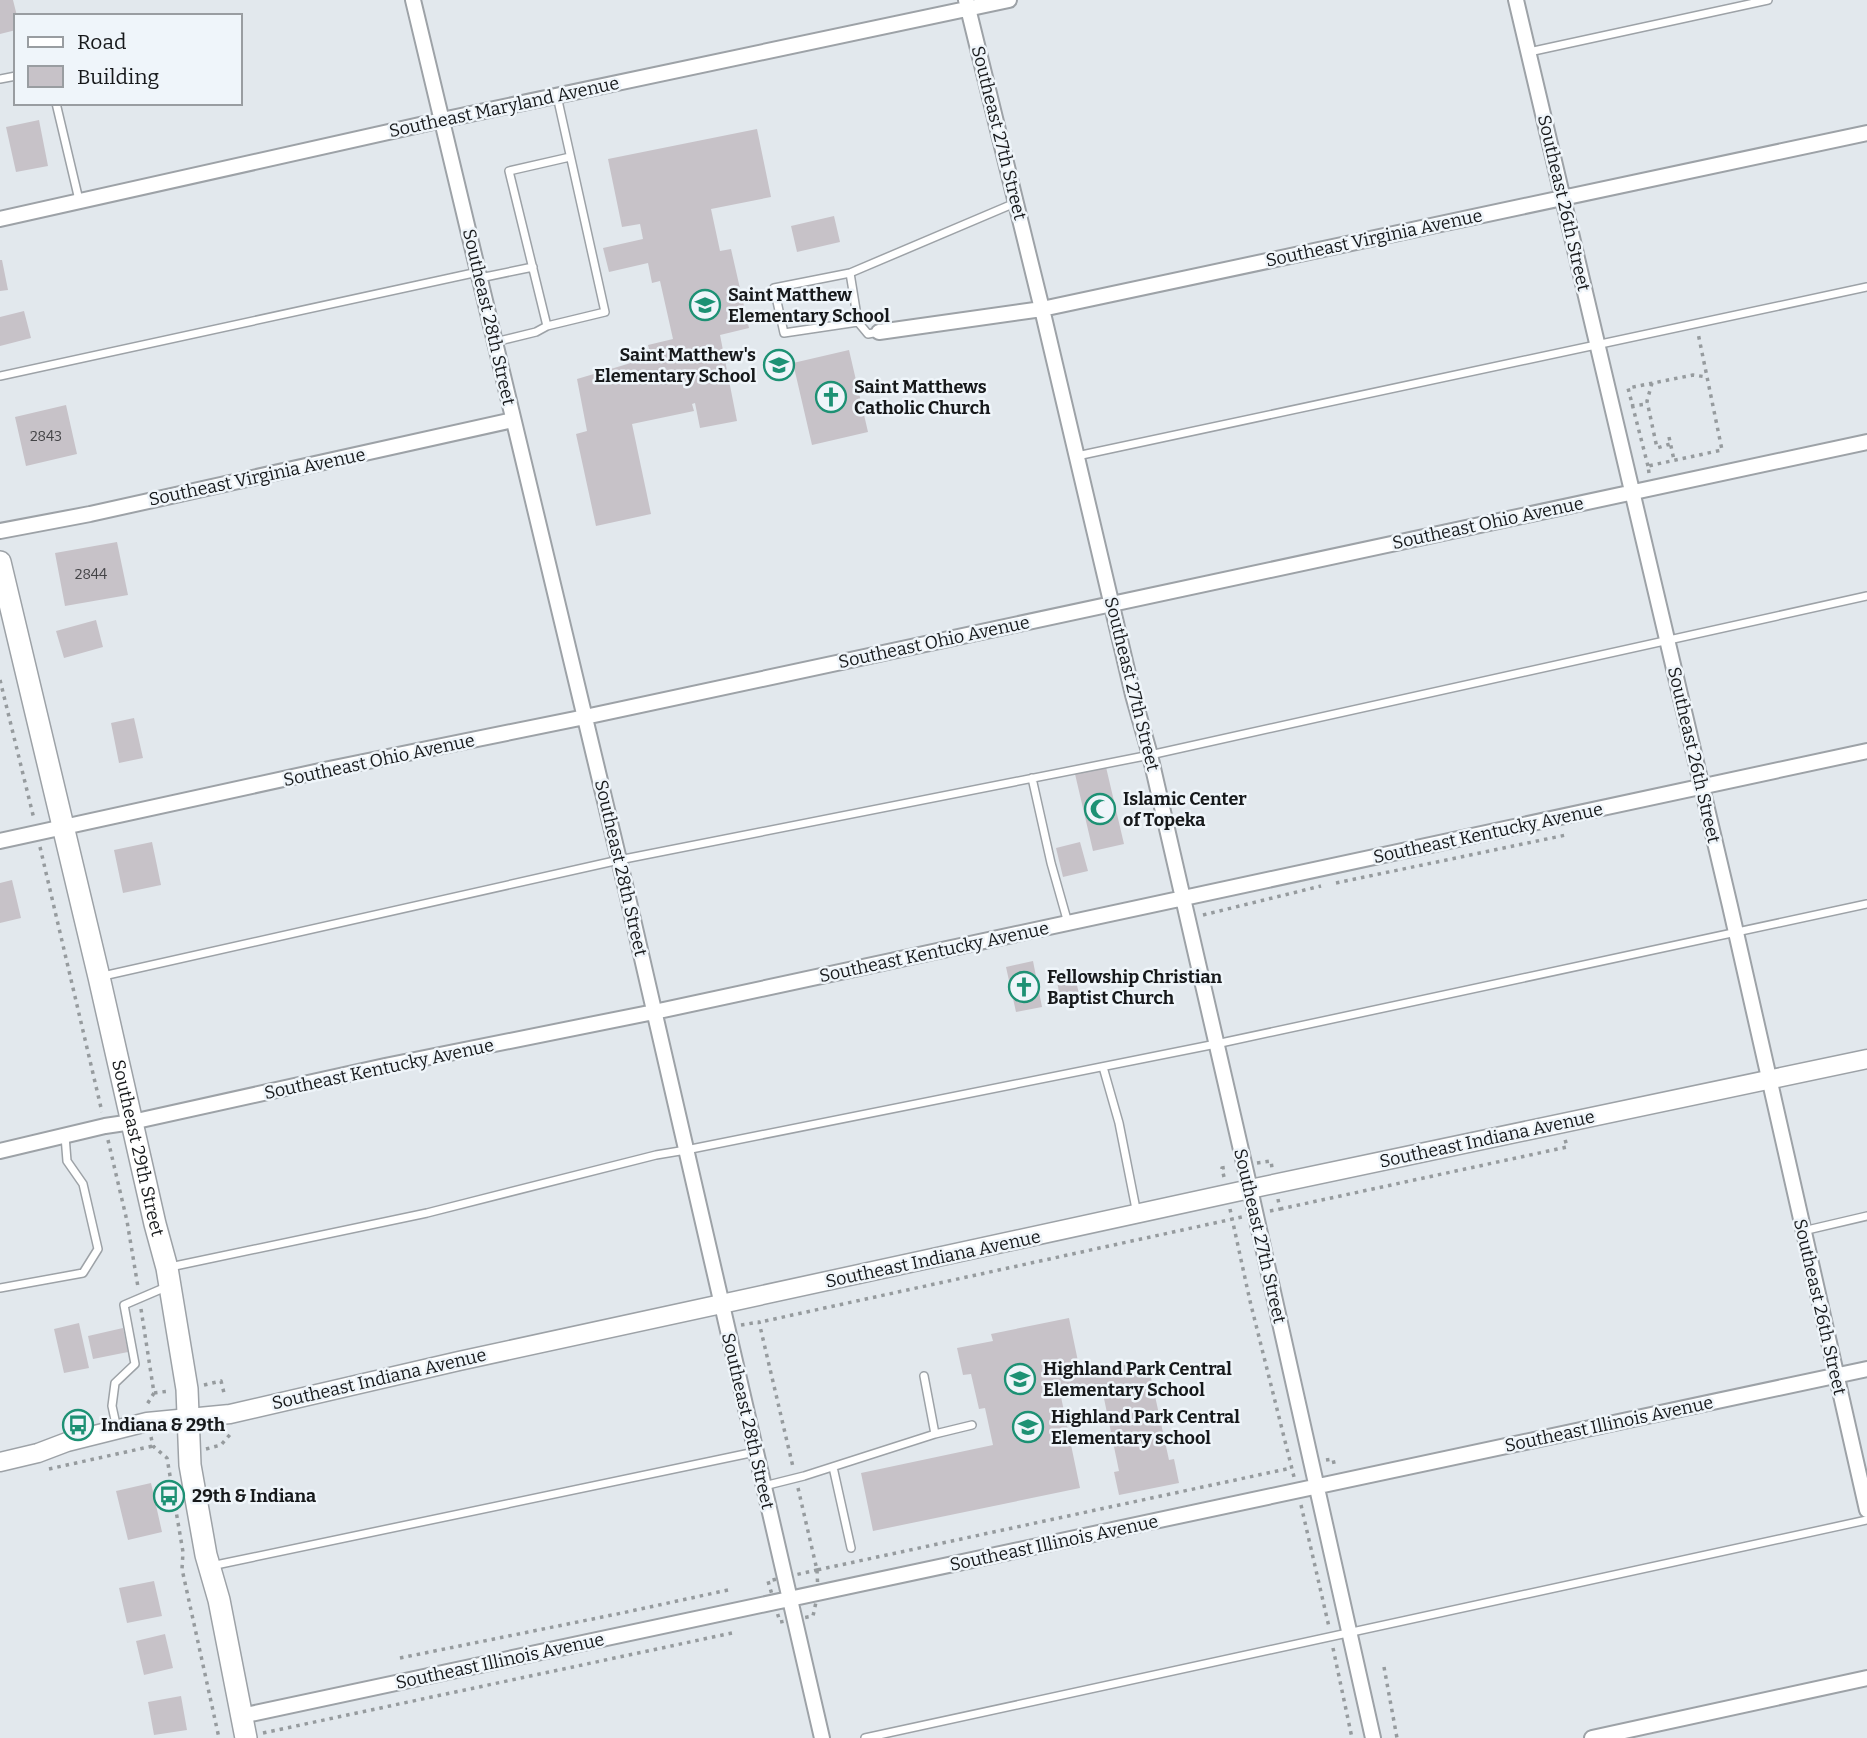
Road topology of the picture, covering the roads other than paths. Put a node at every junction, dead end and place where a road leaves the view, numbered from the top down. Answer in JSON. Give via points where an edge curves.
{"nodes":[{"id":1,"x":414,"y":0,"type":"edge"},
{"id":2,"x":1009,"y":0,"type":"edge"},
{"id":3,"x":1516,"y":0,"type":"edge"},
{"id":4,"x":1768,"y":0,"type":"edge"},
{"id":5,"x":967,"y":4,"type":"edge"},
{"id":6,"x":1529,"y":52,"type":"junction"},
{"id":7,"x":557,"y":96,"type":"junction"},
{"id":8,"x":56,"y":105,"type":"edge"},
{"id":9,"x":442,"y":120,"type":"junction"},
{"id":10,"x":1867,"y":133,"type":"edge"},
{"id":11,"x":570,"y":157,"type":"junction"},
{"id":12,"x":1564,"y":198,"type":"junction"},
{"id":13,"x":79,"y":200,"type":"junction"},
{"id":14,"x":1016,"y":203,"type":"junction"},
{"id":15,"x":0,"y":219,"type":"edge"},
{"id":16,"x":533,"y":267,"type":"junction"},
{"id":17,"x":850,"y":273,"type":"junction"},
{"id":18,"x":479,"y":275,"type":"junction"},
{"id":19,"x":1867,"y":287,"type":"edge"},
{"id":20,"x":1042,"y":309,"type":"junction"},
{"id":21,"x":858,"y":322,"type":"junction"},
{"id":22,"x":547,"y":326,"type":"junction"},
{"id":23,"x":880,"y":332,"type":"joint"},
{"id":24,"x":495,"y":342,"type":"junction"},
{"id":25,"x":1598,"y":346,"type":"junction"},
{"id":26,"x":0,"y":376,"type":"edge"},
{"id":27,"x":513,"y":420,"type":"junction"},
{"id":28,"x":1867,"y":442,"type":"edge"},
{"id":29,"x":1077,"y":456,"type":"junction"},
{"id":30,"x":1632,"y":493,"type":"junction"},
{"id":31,"x":0,"y":531,"type":"edge"},
{"id":32,"x":0,"y":562,"type":"edge"},
{"id":33,"x":1867,"y":596,"type":"edge"},
{"id":34,"x":1112,"y":604,"type":"junction"},
{"id":35,"x":1666,"y":639,"type":"junction"},
{"id":36,"x":585,"y":717,"type":"junction"},
{"id":37,"x":1867,"y":751,"type":"edge"},
{"id":38,"x":1150,"y":755,"type":"junction"},
{"id":39,"x":1032,"y":778,"type":"junction"},
{"id":40,"x":1701,"y":787,"type":"junction"},
{"id":41,"x":63,"y":827,"type":"junction"},
{"id":42,"x":0,"y":842,"type":"edge"},
{"id":43,"x":619,"y":860,"type":"junction"},
{"id":44,"x":1183,"y":898,"type":"junction"},
{"id":45,"x":1867,"y":904,"type":"edge"},
{"id":46,"x":1068,"y":923,"type":"junction"},
{"id":47,"x":1735,"y":932,"type":"junction"},
{"id":48,"x":99,"y":976,"type":"junction"},
{"id":49,"x":654,"y":1012,"type":"junction"},
{"id":50,"x":1216,"y":1044,"type":"junction"},
{"id":51,"x":1867,"y":1059,"type":"edge"},
{"id":52,"x":1103,"y":1066,"type":"junction"},
{"id":53,"x":1768,"y":1080,"type":"junction"},
{"id":54,"x":132,"y":1122,"type":"junction"},
{"id":55,"x":65,"y":1136,"type":"junction"},
{"id":56,"x":686,"y":1150,"type":"junction"},
{"id":57,"x":0,"y":1151,"type":"edge"},
{"id":58,"x":1250,"y":1189,"type":"junction"},
{"id":59,"x":1138,"y":1214,"type":"junction"},
{"id":60,"x":1867,"y":1216,"type":"edge"},
{"id":61,"x":1803,"y":1231,"type":"junction"},
{"id":62,"x":168,"y":1276,"type":"junction"},
{"id":63,"x":0,"y":1288,"type":"edge"},
{"id":64,"x":721,"y":1304,"type":"junction"},
{"id":65,"x":1867,"y":1369,"type":"edge"},
{"id":66,"x":924,"y":1376,"type":"dead end"},
{"id":67,"x":1836,"y":1376,"type":"junction"},
{"id":68,"x":189,"y":1418,"type":"junction"},
{"id":69,"x":972,"y":1425,"type":"dead end"},
{"id":70,"x":117,"y":1429,"type":"junction"},
{"id":71,"x":935,"y":1434,"type":"junction"},
{"id":72,"x":755,"y":1452,"type":"junction"},
{"id":73,"x":0,"y":1462,"type":"edge"},
{"id":74,"x":834,"y":1467,"type":"junction"},
{"id":75,"x":763,"y":1486,"type":"junction"},
{"id":76,"x":1316,"y":1486,"type":"junction"},
{"id":77,"x":1867,"y":1510,"type":"edge"},
{"id":78,"x":1867,"y":1521,"type":"edge"},
{"id":79,"x":851,"y":1548,"type":"dead end"},
{"id":80,"x":209,"y":1566,"type":"junction"},
{"id":81,"x":790,"y":1599,"type":"junction"},
{"id":82,"x":1349,"y":1632,"type":"junction"},
{"id":83,"x":1867,"y":1678,"type":"edge"},
{"id":84,"x":241,"y":1716,"type":"junction"},
{"id":85,"x":255,"y":1735,"type":"edge"},
{"id":86,"x":821,"y":1738,"type":"edge"},
{"id":87,"x":865,"y":1738,"type":"edge"},
{"id":88,"x":1373,"y":1738,"type":"edge"},
{"id":89,"x":1592,"y":1738,"type":"edge"}],
"edges":[{"from":1,"to":9,"type":"street","name":"Southeast 28th Street"},
{"from":2,"to":5,"type":"street","name":"Southeast Maryland Avenue"},
{"from":3,"to":6,"type":"street","name":"Southeast 26th Street"},
{"from":4,"to":6,"type":"lane"},
{"from":5,"to":7,"type":"street","name":"Southeast Maryland Avenue"},
{"from":5,"to":14,"type":"street","name":"Southeast 27th Street"},
{"from":6,"to":12,"type":"street","name":"Southeast 26th Street"},
{"from":7,"to":9,"type":"street","name":"Southeast Maryland Avenue"},
{"from":7,"to":11,"type":"lane"},
{"from":8,"to":13,"type":"lane"},
{"from":9,"to":13,"type":"street","name":"Southeast Maryland Avenue"},
{"from":9,"to":18,"type":"street","name":"Southeast 28th Street"},
{"from":10,"to":12,"type":"street","name":"Southeast Virginia Avenue"},
{"from":11,"to":16,"type":"lane","via":[[509,171]]},
{"from":11,"to":22,"type":"lane","via":[[605,312]]},
{"from":12,"to":20,"type":"street","name":"Southeast Virginia Avenue"},
{"from":12,"to":25,"type":"street","name":"Southeast 26th Street"},
{"from":13,"to":15,"type":"street","name":"Southeast Maryland Avenue"},
{"from":14,"to":17,"type":"lane"},
{"from":14,"to":20,"type":"street","name":"Southeast 27th Street"},
{"from":16,"to":18,"type":"lane"},
{"from":16,"to":22,"type":"lane"},
{"from":17,"to":21,"type":"lane"},
{"from":17,"to":21,"type":"lane","via":[[774,288],[784,333]]},
{"from":18,"to":24,"type":"street","name":"Southeast 28th Street"},
{"from":18,"to":26,"type":"lane"},
{"from":19,"to":25,"type":"lane"},
{"from":20,"to":23,"type":"street","name":"Southeast Virginia Avenue"},
{"from":20,"to":29,"type":"street","name":"Southeast 27th Street"},
{"from":21,"to":23,"type":"lane","via":[[868,334]]},
{"from":22,"to":24,"type":"lane"},
{"from":24,"to":27,"type":"street","name":"Southeast 28th Street"},
{"from":25,"to":29,"type":"lane"},
{"from":25,"to":30,"type":"street","name":"Southeast 26th Street"},
{"from":27,"to":31,"type":"street","name":"Southeast Virginia Avenue"},
{"from":27,"to":36,"type":"street","name":"Southeast 28th Street"},
{"from":28,"to":30,"type":"street","name":"Southeast Ohio Avenue"},
{"from":29,"to":34,"type":"street","name":"Southeast 27th Street"},
{"from":30,"to":34,"type":"street","name":"Southeast Ohio Avenue"},
{"from":30,"to":35,"type":"street","name":"Southeast 26th Street"},
{"from":32,"to":41,"type":"main road","name":"Southeast 29th Street"},
{"from":33,"to":35,"type":"lane"},
{"from":34,"to":36,"type":"street","name":"Southeast Ohio Avenue"},
{"from":34,"to":38,"type":"street","name":"Southeast 27th Street"},
{"from":35,"to":38,"type":"lane"},
{"from":35,"to":40,"type":"street","name":"Southeast 26th Street"},
{"from":36,"to":41,"type":"street","name":"Southeast Ohio Avenue"},
{"from":36,"to":43,"type":"street","name":"Southeast 28th Street"},
{"from":37,"to":40,"type":"street","name":"Southeast Kentucky Avenue"},
{"from":38,"to":39,"type":"lane"},
{"from":38,"to":44,"type":"street","name":"Southeast 27th Street"},
{"from":39,"to":43,"type":"lane"},
{"from":39,"to":46,"type":"lane"},
{"from":40,"to":44,"type":"street","name":"Southeast Kentucky Avenue"},
{"from":40,"to":47,"type":"street","name":"Southeast 26th Street"},
{"from":41,"to":42,"type":"street","name":"Southeast Ohio Avenue"},
{"from":41,"to":48,"type":"main road","name":"Southeast 29th Street"},
{"from":43,"to":48,"type":"lane"},
{"from":43,"to":49,"type":"street","name":"Southeast 28th Street"},
{"from":44,"to":46,"type":"street","name":"Southeast Kentucky Avenue"},
{"from":44,"to":50,"type":"street","name":"Southeast 27th Street"},
{"from":45,"to":47,"type":"lane"},
{"from":46,"to":49,"type":"street","name":"Southeast Kentucky Avenue"},
{"from":47,"to":50,"type":"lane"},
{"from":47,"to":53,"type":"street","name":"Southeast 26th Street"},
{"from":48,"to":54,"type":"main road","name":"Southeast 29th Street"},
{"from":49,"to":54,"type":"street","name":"Southeast Kentucky Avenue"},
{"from":49,"to":56,"type":"street","name":"Southeast 28th Street"},
{"from":50,"to":52,"type":"lane"},
{"from":50,"to":58,"type":"street","name":"Southeast 27th Street"},
{"from":51,"to":53,"type":"street","name":"Southeast Indiana Avenue"},
{"from":52,"to":56,"type":"lane"},
{"from":52,"to":59,"type":"lane"},
{"from":53,"to":58,"type":"street","name":"Southeast Indiana Avenue"},
{"from":53,"to":61,"type":"street","name":"Southeast 26th Street"},
{"from":54,"to":55,"type":"street","name":"Southeast Kentucky Avenue"},
{"from":54,"to":62,"type":"main road","name":"Southeast 29th Street"},
{"from":55,"to":57,"type":"street","name":"Southeast Kentucky Avenue"},
{"from":55,"to":63,"type":"lane","via":[[67,1161],[83,1184],[98,1250],[83,1273]]},
{"from":56,"to":62,"type":"lane"},
{"from":56,"to":64,"type":"street","name":"Southeast 28th Street"},
{"from":58,"to":59,"type":"street","name":"Southeast Indiana Avenue"},
{"from":58,"to":76,"type":"street","name":"Southeast 27th Street"},
{"from":59,"to":64,"type":"street","name":"Southeast Indiana Avenue"},
{"from":60,"to":61,"type":"lane"},
{"from":61,"to":67,"type":"street","name":"Southeast 26th Street"},
{"from":62,"to":68,"type":"main road","name":"Southeast 29th Street"},
{"from":62,"to":70,"type":"lane","via":[[124,1306],[135,1364],[115,1383],[112,1406]]},
{"from":64,"to":68,"type":"street","name":"Southeast Indiana Avenue","via":[[230,1414]]},
{"from":64,"to":72,"type":"street","name":"Southeast 28th Street"},
{"from":65,"to":67,"type":"street","name":"Southeast Illinois Avenue"},
{"from":66,"to":71,"type":"lane"},
{"from":67,"to":76,"type":"street","name":"Southeast Illinois Avenue"},
{"from":67,"to":77,"type":"street","name":"Southeast 26th Street"},
{"from":68,"to":70,"type":"street","name":"Southeast Indiana Avenue"},
{"from":68,"to":80,"type":"main road","name":"Southeast 29th Street","via":[[191,1465]]},
{"from":69,"to":71,"type":"lane"},
{"from":70,"to":73,"type":"street","name":"Southeast Indiana Avenue"},
{"from":71,"to":74,"type":"lane"},
{"from":72,"to":75,"type":"street","name":"Southeast 28th Street"},
{"from":72,"to":80,"type":"lane"},
{"from":74,"to":75,"type":"lane"},
{"from":74,"to":79,"type":"lane"},
{"from":75,"to":81,"type":"street","name":"Southeast 28th Street"},
{"from":76,"to":81,"type":"street","name":"Southeast Illinois Avenue"},
{"from":76,"to":82,"type":"street","name":"Southeast 27th Street"},
{"from":78,"to":82,"type":"lane"},
{"from":80,"to":84,"type":"main road","name":"Southeast 29th Street"},
{"from":81,"to":84,"type":"street","name":"Southeast Illinois Avenue"},
{"from":81,"to":86,"type":"street","name":"Southeast 28th Street"},
{"from":82,"to":87,"type":"lane"},
{"from":82,"to":88,"type":"street","name":"Southeast 27th Street"},
{"from":83,"to":89,"type":"street"},
{"from":84,"to":85,"type":"main road","name":"Southeast 29th Street"}]}
